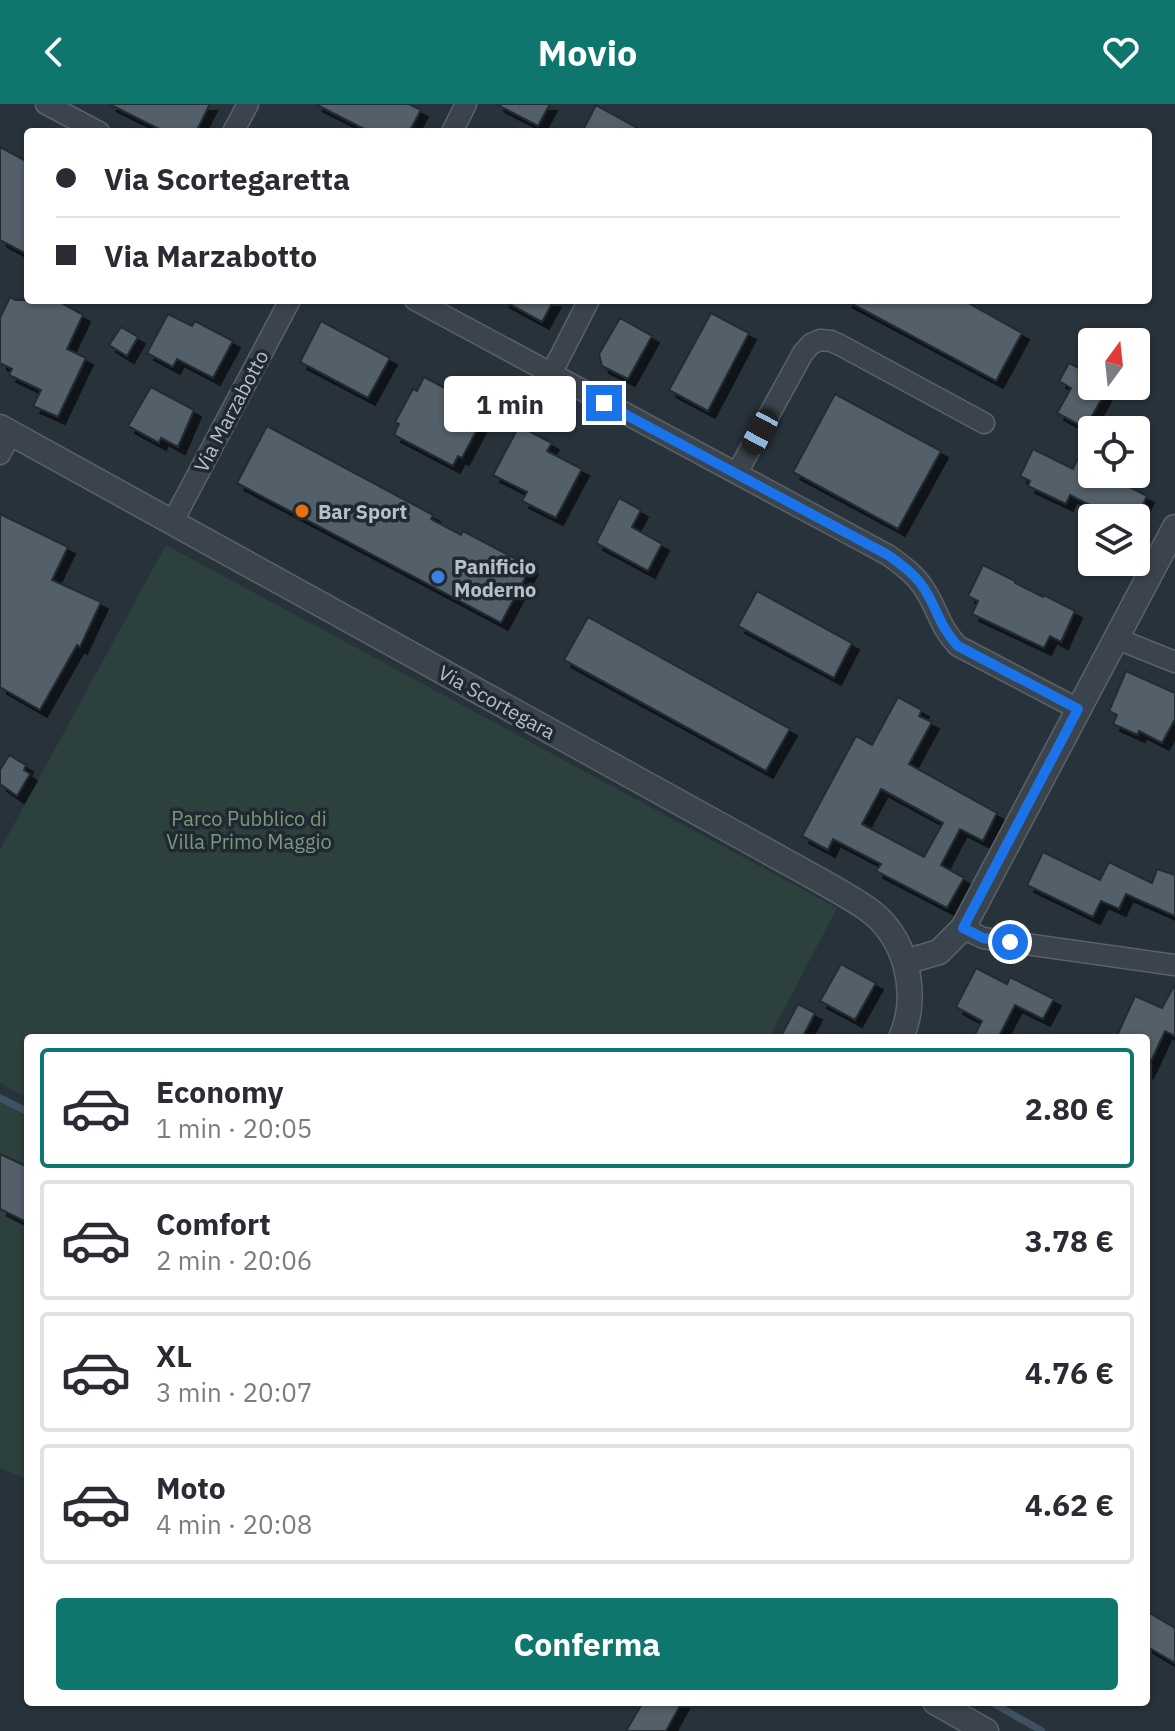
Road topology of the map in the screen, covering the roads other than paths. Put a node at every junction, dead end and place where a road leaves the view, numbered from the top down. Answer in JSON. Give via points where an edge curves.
{"nodes":[{"id":1,"x":46,"y":104,"type":"edge"},
{"id":2,"x":248,"y":104,"type":"edge"},
{"id":3,"x":466,"y":104,"type":"edge"},
{"id":4,"x":91,"y":128,"type":"edge"},
{"id":5,"x":235,"y":128,"type":"edge"},
{"id":6,"x":454,"y":128,"type":"edge"},
{"id":7,"x":288,"y":304,"type":"edge"},
{"id":8,"x":422,"y":304,"type":"edge"},
{"id":9,"x":587,"y":304,"type":"edge"},
{"id":10,"x":551,"y":374,"type":"junction"},
{"id":11,"x":984,"y":423,"type":"dead end"},
{"id":12,"x":4,"y":438,"type":"edge"},
{"id":13,"x":737,"y":473,"type":"junction"},
{"id":14,"x":172,"y":523,"type":"junction"},
{"id":15,"x":1175,"y":527,"type":"edge"},
{"id":16,"x":1115,"y":638,"type":"junction"},
{"id":17,"x":1175,"y":662,"type":"edge"},
{"id":18,"x":1078,"y":709,"type":"junction"},
{"id":19,"x":963,"y":928,"type":"junction"},
{"id":20,"x":905,"y":962,"type":"junction"},
{"id":21,"x":1175,"y":965,"type":"edge"},
{"id":22,"x":902,"y":1034,"type":"edge"},
{"id":23,"x":942,"y":1706,"type":"edge"},
{"id":24,"x":986,"y":1731,"type":"edge"}],
"edges":[{"from":1,"to":4,"type":"street"},
{"from":2,"to":5,"type":"street"},
{"from":3,"to":6,"type":"street"},
{"from":7,"to":14,"type":"street","name":"Via Marzabotto"},
{"from":8,"to":10,"type":"street"},
{"from":9,"to":10,"type":"street"},
{"from":10,"to":13,"type":"street"},
{"from":11,"to":13,"type":"street","via":[[840,345],[820,340],[797,362]]},
{"from":12,"to":14,"type":"street","name":"Via Scortegara"},
{"from":13,"to":18,"type":"street","via":[[888,555],[924,588],[958,646]]},
{"from":14,"to":20,"type":"street","name":"Via Scortegara","via":[[868,909],[896,942]]},
{"from":15,"to":16,"type":"street"},
{"from":16,"to":17,"type":"street"},
{"from":16,"to":18,"type":"street"},
{"from":18,"to":19,"type":"street"},
{"from":19,"to":20,"type":"street","via":[[939,952]]},
{"from":19,"to":21,"type":"street","via":[[983,938]]},
{"from":20,"to":22,"type":"street","name":"Via Scortegara","via":[[910,997]]},
{"from":23,"to":24,"type":"street"}]}
